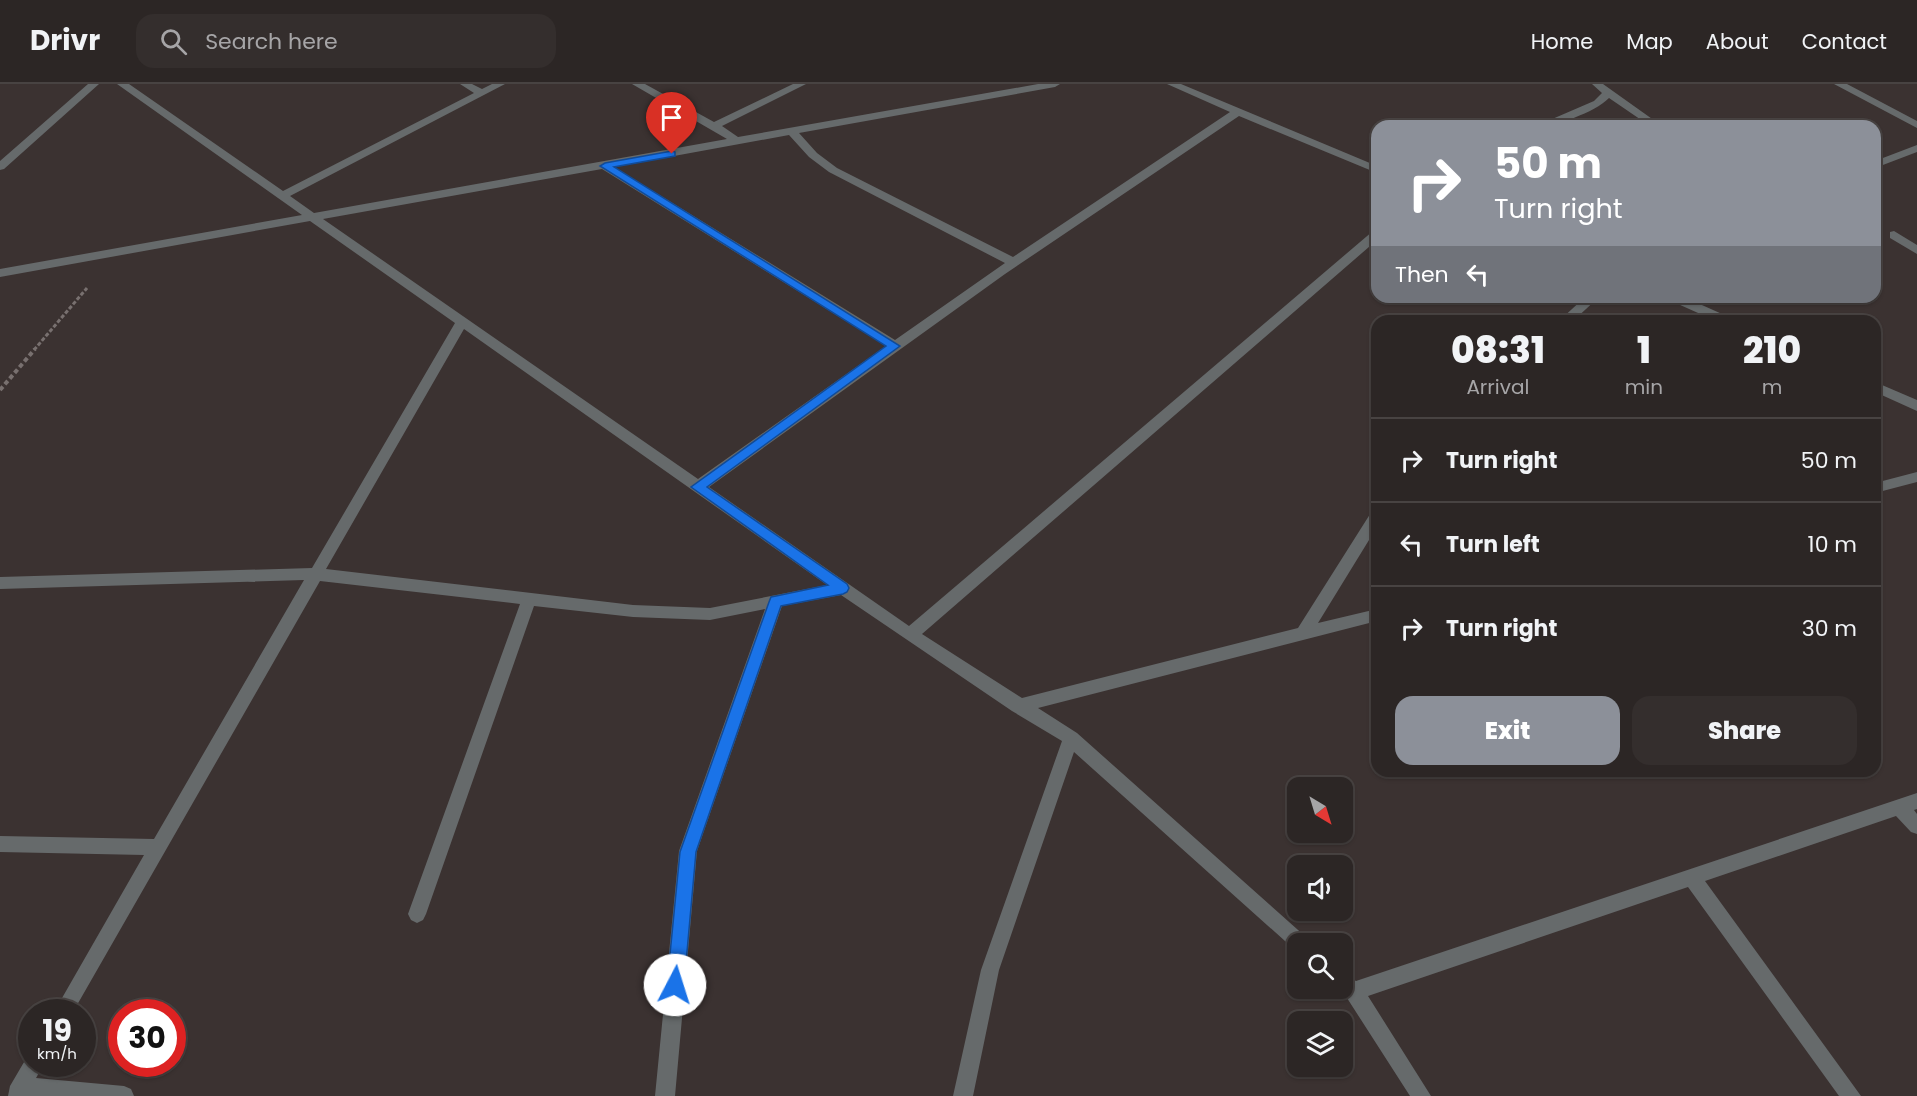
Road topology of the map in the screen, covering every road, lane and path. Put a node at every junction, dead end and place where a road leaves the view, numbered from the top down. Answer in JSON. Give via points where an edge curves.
{"nodes":[{"id":1,"x":94,"y":84,"type":"edge"},
{"id":2,"x":122,"y":84,"type":"edge"},
{"id":3,"x":465,"y":84,"type":"edge"},
{"id":4,"x":500,"y":84,"type":"edge"},
{"id":5,"x":637,"y":84,"type":"edge"},
{"id":6,"x":775,"y":84,"type":"edge"},
{"id":7,"x":801,"y":84,"type":"edge"},
{"id":8,"x":1055,"y":84,"type":"edge"},
{"id":9,"x":1172,"y":84,"type":"edge"},
{"id":10,"x":1597,"y":84,"type":"edge"},
{"id":11,"x":1839,"y":84,"type":"edge"},
{"id":12,"x":787,"y":90,"type":"junction"},
{"id":13,"x":1608,"y":93,"type":"junction"},
{"id":14,"x":482,"y":94,"type":"junction"},
{"id":15,"x":1239,"y":111,"type":"junction"},
{"id":16,"x":1556,"y":120,"type":"edge"},
{"id":17,"x":1648,"y":120,"type":"edge"},
{"id":18,"x":1917,"y":124,"type":"edge"},
{"id":19,"x":714,"y":126,"type":"junction"},
{"id":20,"x":792,"y":132,"type":"junction"},
{"id":21,"x":738,"y":142,"type":"junction"},
{"id":22,"x":1917,"y":148,"type":"edge"},
{"id":23,"x":1881,"y":163,"type":"edge"},
{"id":24,"x":605,"y":166,"type":"junction"},
{"id":25,"x":0,"y":167,"type":"edge"},
{"id":26,"x":1371,"y":167,"type":"edge"},
{"id":27,"x":282,"y":196,"type":"junction"},
{"id":28,"x":314,"y":218,"type":"junction"},
{"id":29,"x":1894,"y":236,"type":"dead end"},
{"id":30,"x":1371,"y":239,"type":"edge"},
{"id":31,"x":1917,"y":250,"type":"edge"},
{"id":32,"x":118,"y":252,"type":"junction"},
{"id":33,"x":1013,"y":262,"type":"junction"},
{"id":34,"x":0,"y":273,"type":"edge"},
{"id":35,"x":1586,"y":303,"type":"edge"},
{"id":36,"x":1686,"y":303,"type":"edge"},
{"id":37,"x":1572,"y":315,"type":"edge"},
{"id":38,"x":1714,"y":315,"type":"edge"},
{"id":39,"x":462,"y":321,"type":"junction"},
{"id":40,"x":895,"y":346,"type":"junction"},
{"id":41,"x":0,"y":390,"type":"edge"},
{"id":42,"x":1881,"y":390,"type":"edge"},
{"id":43,"x":1917,"y":406,"type":"edge"},
{"id":44,"x":1917,"y":477,"type":"edge"},
{"id":45,"x":1881,"y":486,"type":"edge"},
{"id":46,"x":698,"y":487,"type":"junction"},
{"id":47,"x":1371,"y":525,"type":"edge"},
{"id":48,"x":315,"y":574,"type":"junction"},
{"id":49,"x":0,"y":583,"type":"edge"},
{"id":50,"x":843,"y":588,"type":"junction"},
{"id":51,"x":529,"y":600,"type":"junction"},
{"id":52,"x":776,"y":602,"type":"junction"},
{"id":53,"x":1371,"y":617,"type":"edge"},
{"id":54,"x":1304,"y":634,"type":"junction"},
{"id":55,"x":910,"y":635,"type":"junction"},
{"id":56,"x":1018,"y":705,"type":"junction"},
{"id":57,"x":1071,"y":738,"type":"junction"},
{"id":58,"x":1917,"y":801,"type":"edge"},
{"id":59,"x":1899,"y":807,"type":"junction"},
{"id":60,"x":1917,"y":826,"type":"edge"},
{"id":61,"x":0,"y":844,"type":"edge"},
{"id":62,"x":158,"y":846,"type":"junction"},
{"id":63,"x":1691,"y":877,"type":"junction"},
{"id":64,"x":417,"y":914,"type":"dead end"},
{"id":65,"x":1289,"y":933,"type":"edge"},
{"id":66,"x":1353,"y":984,"type":"edge"},
{"id":67,"x":1353,"y":994,"type":"edge"},
{"id":68,"x":70,"y":999,"type":"edge"},
{"id":69,"x":27,"y":1077,"type":"edge"},
{"id":70,"x":18,"y":1092,"type":"edge"},
{"id":71,"x":124,"y":1096,"type":"edge"},
{"id":72,"x":665,"y":1096,"type":"edge"},
{"id":73,"x":963,"y":1096,"type":"edge"},
{"id":74,"x":1421,"y":1096,"type":"edge"},
{"id":75,"x":1851,"y":1096,"type":"edge"}],
"edges":[{"from":1,"to":25,"type":"street"},
{"from":2,"to":27,"type":"street"},
{"from":3,"to":14,"type":"street"},
{"from":4,"to":14,"type":"street"},
{"from":5,"to":19,"type":"street"},
{"from":6,"to":12,"type":"street"},
{"from":7,"to":12,"type":"street"},
{"from":8,"to":20,"type":"street"},
{"from":9,"to":15,"type":"street"},
{"from":10,"to":13,"type":"street"},
{"from":11,"to":18,"type":"street"},
{"from":12,"to":19,"type":"street"},
{"from":13,"to":16,"type":"street","via":[[1598,103]]},
{"from":13,"to":17,"type":"street"},
{"from":14,"to":27,"type":"street"},
{"from":15,"to":26,"type":"street"},
{"from":15,"to":33,"type":"street"},
{"from":19,"to":21,"type":"street"},
{"from":20,"to":21,"type":"street"},
{"from":20,"to":33,"type":"street","via":[[832,170]]},
{"from":21,"to":24,"type":"street"},
{"from":22,"to":23,"type":"street"},
{"from":24,"to":28,"type":"street"},
{"from":24,"to":40,"type":"street"},
{"from":27,"to":28,"type":"street"},
{"from":28,"to":32,"type":"street"},
{"from":28,"to":39,"type":"street"},
{"from":29,"to":31,"type":"street"},
{"from":30,"to":55,"type":"street"},
{"from":32,"to":34,"type":"street"},
{"from":32,"to":41,"type":"path"},
{"from":33,"to":40,"type":"street"},
{"from":35,"to":37,"type":"street"},
{"from":36,"to":38,"type":"street"},
{"from":39,"to":46,"type":"street"},
{"from":39,"to":48,"type":"street"},
{"from":40,"to":46,"type":"street"},
{"from":42,"to":43,"type":"street"},
{"from":44,"to":45,"type":"street"},
{"from":46,"to":50,"type":"street"},
{"from":47,"to":54,"type":"street"},
{"from":48,"to":49,"type":"street"},
{"from":48,"to":51,"type":"street"},
{"from":48,"to":62,"type":"street"},
{"from":50,"to":52,"type":"street"},
{"from":50,"to":55,"type":"street"},
{"from":51,"to":52,"type":"street","via":[[710,614]]},
{"from":51,"to":64,"type":"street"},
{"from":52,"to":72,"type":"street","via":[[688,852]]},
{"from":53,"to":54,"type":"street"},
{"from":54,"to":56,"type":"street"},
{"from":55,"to":56,"type":"street"},
{"from":56,"to":57,"type":"street"},
{"from":57,"to":65,"type":"street"},
{"from":57,"to":73,"type":"street","via":[[990,970]]},
{"from":58,"to":59,"type":"street"},
{"from":59,"to":60,"type":"street"},
{"from":59,"to":63,"type":"street"},
{"from":61,"to":62,"type":"street"},
{"from":62,"to":68,"type":"street"},
{"from":63,"to":66,"type":"street"},
{"from":63,"to":75,"type":"street"},
{"from":67,"to":74,"type":"street"},
{"from":69,"to":70,"type":"street"},
{"from":70,"to":71,"type":"street"}]}
